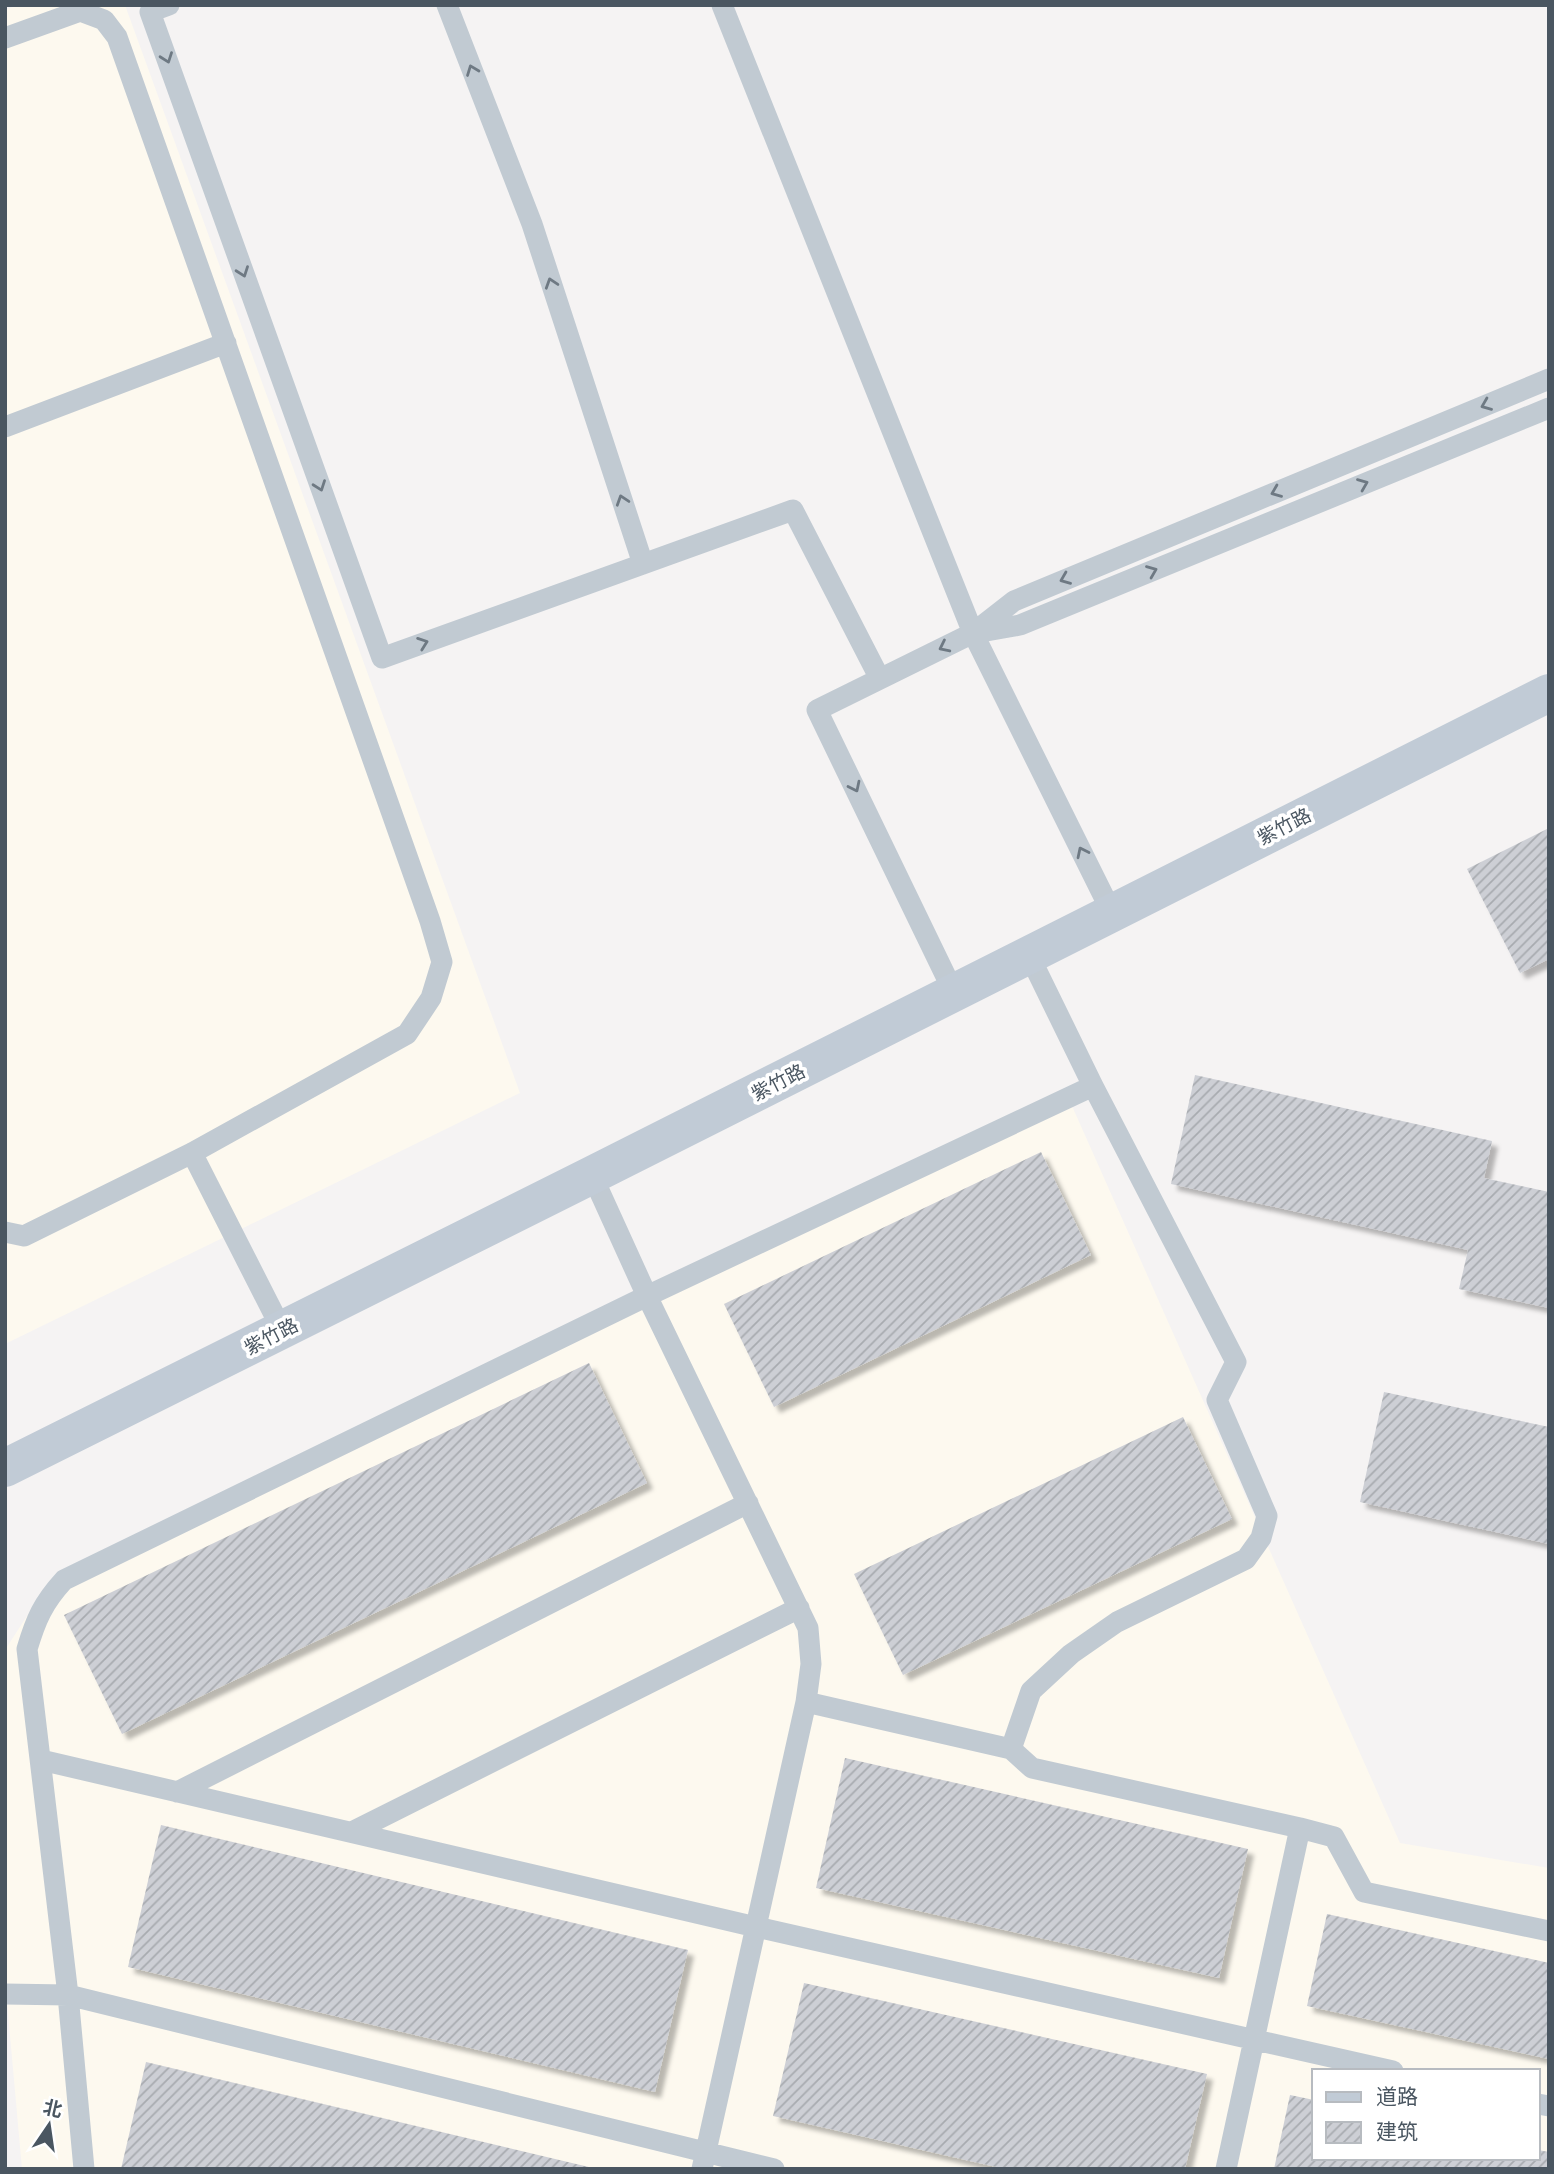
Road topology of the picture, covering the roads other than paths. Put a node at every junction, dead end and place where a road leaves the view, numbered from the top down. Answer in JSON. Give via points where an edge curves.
{"nodes":[{"id":1,"x":169,"y":5,"type":"edge"},
{"id":2,"x":447,"y":5,"type":"edge"},
{"id":3,"x":722,"y":5,"type":"edge"},
{"id":4,"x":5,"y":38,"type":"edge"},
{"id":5,"x":226,"y":344,"type":"junction"},
{"id":6,"x":1549,"y":379,"type":"edge"},
{"id":7,"x":1549,"y":408,"type":"edge"},
{"id":8,"x":5,"y":427,"type":"edge"},
{"id":9,"x":643,"y":565,"type":"junction"},
{"id":10,"x":973,"y":633,"type":"junction"},
{"id":11,"x":880,"y":679,"type":"junction"},
{"id":12,"x":1549,"y":693,"type":"edge"},
{"id":13,"x":1112,"y":913,"type":"junction"},
{"id":14,"x":1029,"y":955,"type":"junction"},
{"id":15,"x":954,"y":993,"type":"junction"},
{"id":16,"x":1093,"y":1086,"type":"junction"},
{"id":17,"x":192,"y":1153,"type":"junction"},
{"id":18,"x":592,"y":1175,"type":"junction"},
{"id":19,"x":5,"y":1232,"type":"edge"},
{"id":20,"x":647,"y":1296,"type":"junction"},
{"id":21,"x":282,"y":1330,"type":"junction"},
{"id":22,"x":5,"y":1468,"type":"edge"},
{"id":23,"x":748,"y":1503,"type":"junction"},
{"id":24,"x":799,"y":1608,"type":"junction"},
{"id":25,"x":806,"y":1702,"type":"junction"},
{"id":26,"x":1011,"y":1749,"type":"junction"},
{"id":27,"x":41,"y":1760,"type":"junction"},
{"id":28,"x":177,"y":1792,"type":"junction"},
{"id":29,"x":1300,"y":1828,"type":"junction"},
{"id":30,"x":352,"y":1832,"type":"junction"},
{"id":31,"x":756,"y":1927,"type":"junction"},
{"id":32,"x":1549,"y":1931,"type":"edge"},
{"id":33,"x":5,"y":1994,"type":"edge"},
{"id":34,"x":68,"y":1995,"type":"junction"},
{"id":35,"x":1253,"y":2039,"type":"junction"},
{"id":36,"x":1384,"y":2069,"type":"edge"},
{"id":37,"x":703,"y":2161,"type":"edge"},
{"id":38,"x":84,"y":2169,"type":"edge"},
{"id":39,"x":774,"y":2169,"type":"edge"},
{"id":40,"x":1226,"y":2169,"type":"edge"}],
"edges":[{"from":1,"to":9,"type":"lane","one_way":true,"via":[[150,12],[382,658]]},
{"from":9,"to":2,"type":"lane","one_way":true,"via":[[532,224]]},
{"from":3,"to":10,"type":"lane"},
{"from":4,"to":5,"type":"lane","via":[[80,11],[104,20],[117,37]]},
{"from":5,"to":8,"type":"lane"},
{"from":5,"to":17,"type":"lane","via":[[442,962],[431,998],[407,1034]]},
{"from":6,"to":10,"type":"lane","one_way":true,"via":[[1014,601]]},
{"from":10,"to":7,"type":"lane","one_way":true,"via":[[1020,625]]},
{"from":9,"to":11,"type":"lane","via":[[793,510]]},
{"from":10,"to":11,"type":"lane","one_way":true},
{"from":13,"to":10,"type":"lane","one_way":true},
{"from":11,"to":15,"type":"lane","one_way":true,"via":[[817,710]]},
{"from":12,"to":13,"type":"street","name":"紫竹路"},
{"from":13,"to":14,"type":"street","name":"紫竹路"},
{"from":14,"to":15,"type":"street","name":"紫竹路"},
{"from":14,"to":16,"type":"lane"},
{"from":15,"to":18,"type":"street","name":"紫竹路"},
{"from":16,"to":20,"type":"lane"},
{"from":16,"to":26,"type":"lane","via":[[1236,1362],[1217,1400],[1267,1516],[1261,1538],[1246,1559],[1117,1622],[1070,1654],[1031,1692]]},
{"from":17,"to":19,"type":"lane","via":[[24,1236]]},
{"from":17,"to":21,"type":"lane"},
{"from":18,"to":20,"type":"lane"},
{"from":18,"to":21,"type":"street","name":"紫竹路"},
{"from":20,"to":23,"type":"lane"},
{"from":20,"to":27,"type":"lane","via":[[64,1580],[36,1619],[27,1648]]},
{"from":21,"to":22,"type":"street","name":"紫竹路"},
{"from":23,"to":24,"type":"lane"},
{"from":23,"to":28,"type":"lane"},
{"from":24,"to":25,"type":"lane","via":[[808,1628],[811,1664]]},
{"from":24,"to":30,"type":"lane"},
{"from":25,"to":26,"type":"lane"},
{"from":25,"to":31,"type":"lane"},
{"from":26,"to":29,"type":"lane","via":[[1032,1768]]},
{"from":27,"to":28,"type":"lane"},
{"from":27,"to":34,"type":"lane"},
{"from":28,"to":30,"type":"lane"},
{"from":29,"to":32,"type":"lane","via":[[1335,1837],[1364,1892]]},
{"from":29,"to":35,"type":"lane"},
{"from":30,"to":31,"type":"lane"},
{"from":31,"to":35,"type":"lane"},
{"from":31,"to":37,"type":"lane"},
{"from":33,"to":34,"type":"lane"},
{"from":34,"to":37,"type":"lane"},
{"from":34,"to":38,"type":"lane"},
{"from":35,"to":36,"type":"lane"},
{"from":35,"to":40,"type":"lane"},
{"from":37,"to":39,"type":"lane"}]}
